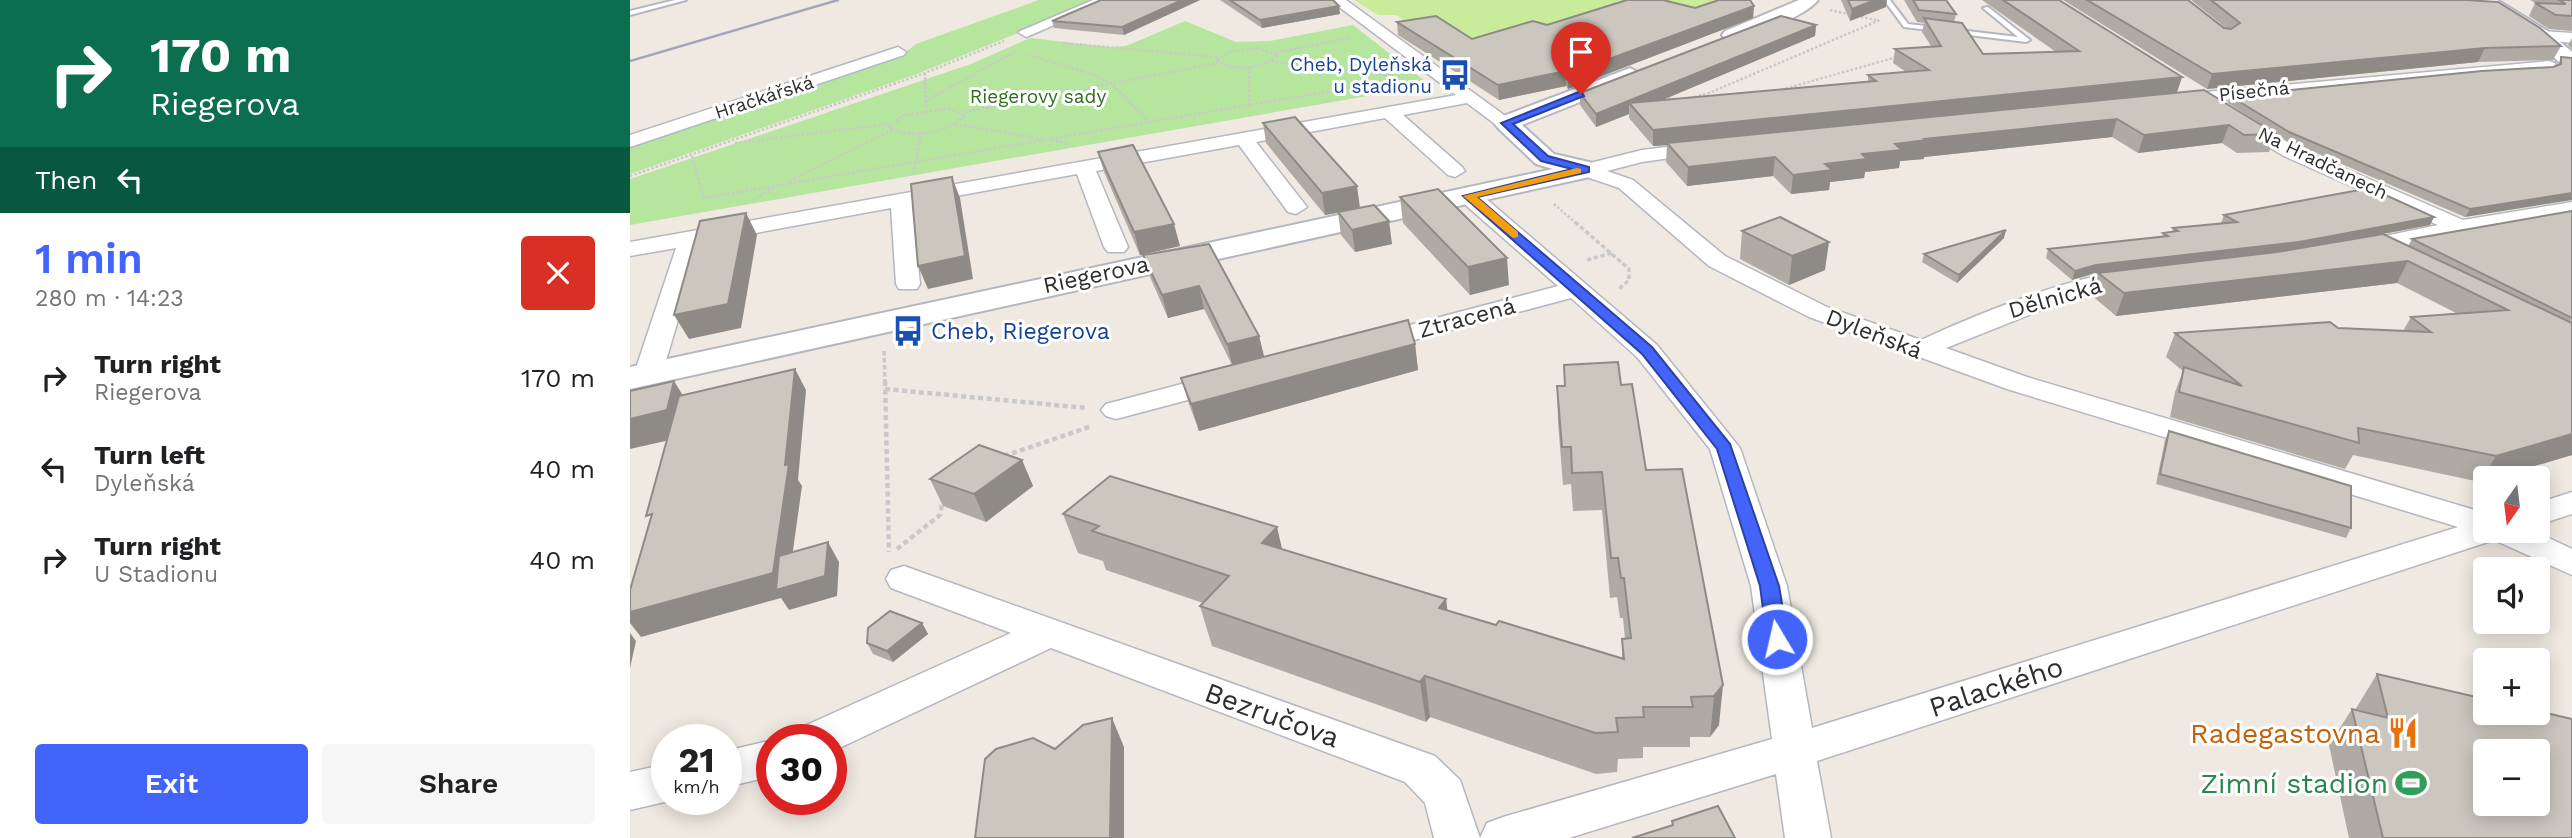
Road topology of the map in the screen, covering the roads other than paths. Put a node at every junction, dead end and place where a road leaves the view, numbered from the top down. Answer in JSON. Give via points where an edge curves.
{"nodes":[{"id":1,"x":683,"y":0,"type":"edge"},
{"id":2,"x":1105,"y":0,"type":"edge"},
{"id":3,"x":1337,"y":0,"type":"edge"},
{"id":4,"x":1887,"y":0,"type":"edge"},
{"id":5,"x":2484,"y":0,"type":"edge"},
{"id":6,"x":1810,"y":2,"type":"edge"},
{"id":7,"x":1986,"y":8,"type":"dead end"},
{"id":8,"x":630,"y":13,"type":"edge"},
{"id":9,"x":1030,"y":37,"type":"road end"},
{"id":10,"x":1711,"y":43,"type":"edge"},
{"id":11,"x":898,"y":52,"type":"dead end"},
{"id":12,"x":2566,"y":59,"type":"edge"},
{"id":13,"x":1647,"y":67,"type":"edge"},
{"id":14,"x":2179,"y":83,"type":"edge"},
{"id":15,"x":1472,"y":97,"type":"junction"},
{"id":16,"x":2200,"y":97,"type":"junction"},
{"id":17,"x":2160,"y":101,"type":"edge"},
{"id":18,"x":1389,"y":113,"type":"junction"},
{"id":19,"x":1506,"y":123,"type":"junction"},
{"id":20,"x":1252,"y":137,"type":"junction"},
{"id":21,"x":630,"y":141,"type":"edge"},
{"id":22,"x":1730,"y":146,"type":"edge"},
{"id":23,"x":1091,"y":166,"type":"junction"},
{"id":24,"x":1585,"y":170,"type":"junction"},
{"id":25,"x":1462,"y":183,"type":"junction"},
{"id":26,"x":908,"y":199,"type":"junction"},
{"id":27,"x":1296,"y":207,"type":"dead end"},
{"id":28,"x":2572,"y":209,"type":"edge"},
{"id":29,"x":2461,"y":227,"type":"junction"},
{"id":30,"x":691,"y":238,"type":"junction"},
{"id":31,"x":2376,"y":245,"type":"junction"},
{"id":32,"x":1116,"y":247,"type":"dead end"},
{"id":33,"x":630,"y":249,"type":"edge"},
{"id":34,"x":2336,"y":253,"type":"edge"},
{"id":35,"x":2413,"y":263,"type":"edge"},
{"id":36,"x":2157,"y":276,"type":"edge"},
{"id":37,"x":908,"y":284,"type":"dead end"},
{"id":38,"x":1576,"y":289,"type":"junction"},
{"id":39,"x":1346,"y":350,"type":"edge"},
{"id":40,"x":1919,"y":351,"type":"junction"},
{"id":41,"x":1251,"y":375,"type":"edge"},
{"id":42,"x":639,"y":376,"type":"edge"},
{"id":43,"x":1116,"y":410,"type":"road end"},
{"id":44,"x":2572,"y":503,"type":"edge"},
{"id":45,"x":2550,"y":510,"type":"edge"},
{"id":46,"x":2473,"y":520,"type":"edge"},
{"id":47,"x":2473,"y":534,"type":"edge"},
{"id":48,"x":2530,"y":543,"type":"edge"},
{"id":49,"x":2572,"y":563,"type":"edge"},
{"id":50,"x":904,"y":579,"type":"dead end"},
{"id":51,"x":1048,"y":633,"type":"junction"},
{"id":52,"x":847,"y":726,"type":"edge"},
{"id":53,"x":1793,"y":751,"type":"junction"},
{"id":54,"x":651,"y":786,"type":"edge"},
{"id":55,"x":630,"y":791,"type":"edge"},
{"id":56,"x":1457,"y":838,"type":"edge"},
{"id":57,"x":1503,"y":838,"type":"edge"},
{"id":58,"x":1808,"y":838,"type":"edge"}],
"edges":[{"from":1,"to":8,"type":"lane"},
{"from":2,"to":9,"type":"street"},
{"from":3,"to":15,"type":"street","name":"Dyleňská"},
{"from":4,"to":7,"type":"lane","via":[[1906,26],[2026,40]]},
{"from":5,"to":12,"type":"street","via":[[2542,36]]},
{"from":6,"to":10,"type":"street"},
{"from":11,"to":21,"type":"street","name":"Hračkářská"},
{"from":12,"to":16,"type":"street","name":"Písečná"},
{"from":13,"to":19,"type":"street"},
{"from":14,"to":16,"type":"street","name":"Na Hradčanech"},
{"from":15,"to":18,"type":"street"},
{"from":15,"to":19,"type":"street","name":"Dyleňská"},
{"from":16,"to":17,"type":"street","name":"Písečná"},
{"from":16,"to":29,"type":"street","name":"Na Hradčanech","via":[[2291,152]]},
{"from":18,"to":20,"type":"street"},
{"from":18,"to":25,"type":"street"},
{"from":19,"to":24,"type":"street","name":"Dyleňská","via":[[1545,159]]},
{"from":20,"to":23,"type":"street"},
{"from":20,"to":27,"type":"street"},
{"from":22,"to":24,"type":"street","via":[[1642,156]]},
{"from":23,"to":26,"type":"street"},
{"from":23,"to":32,"type":"street","name":"Riegerova"},
{"from":24,"to":25,"type":"street","name":"Riegerova","via":[[1526,181]]},
{"from":24,"to":40,"type":"street","name":"Dyleňská","via":[[1626,184],[1717,261],[1818,312]]},
{"from":25,"to":38,"type":"street"},
{"from":25,"to":42,"type":"street","name":"Riegerova"},
{"from":26,"to":30,"type":"street"},
{"from":26,"to":37,"type":"street"},
{"from":28,"to":29,"type":"street"},
{"from":29,"to":31,"type":"street"},
{"from":30,"to":33,"type":"street"},
{"from":30,"to":42,"type":"street","name":"Riegerova"},
{"from":31,"to":34,"type":"street"},
{"from":31,"to":35,"type":"street"},
{"from":36,"to":40,"type":"street","name":"Dělnická","via":[[2066,290],[1993,316]]},
{"from":38,"to":39,"type":"street","name":"Ztracená"},
{"from":38,"to":53,"type":"street","via":[[1647,351],[1725,448],[1769,586]]},
{"from":40,"to":46,"type":"street","name":"Dyleňská"},
{"from":41,"to":43,"type":"street"},
{"from":44,"to":45,"type":"street"},
{"from":47,"to":53,"type":"street","name":"Palackého"},
{"from":48,"to":49,"type":"street"},
{"from":50,"to":51,"type":"street","name":"Bezručova"},
{"from":51,"to":52,"type":"street"},
{"from":51,"to":56,"type":"street","name":"Bezručova","via":[[1420,769],[1444,794]]},
{"from":53,"to":57,"type":"street","name":"Palackého"},
{"from":53,"to":58,"type":"street"},
{"from":54,"to":55,"type":"street"}]}
